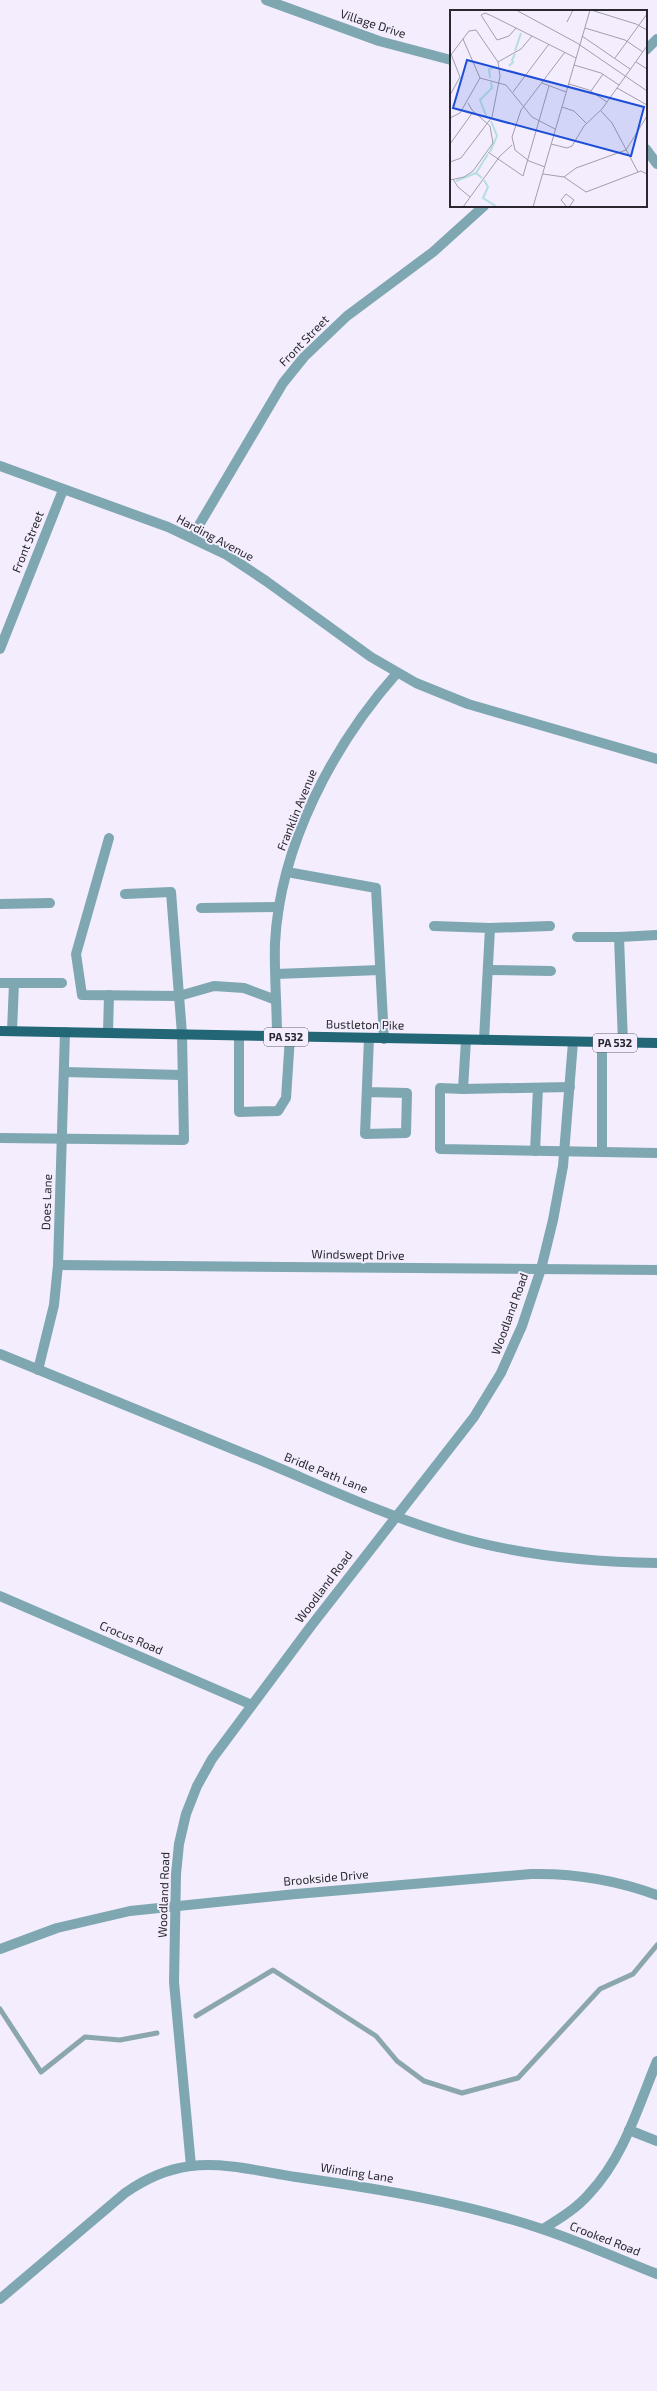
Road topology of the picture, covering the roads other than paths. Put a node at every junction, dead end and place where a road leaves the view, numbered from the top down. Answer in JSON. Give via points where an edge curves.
{"nodes":[{"id":1,"x":266,"y":0,"type":"edge"},
{"id":2,"x":657,"y":40,"type":"edge"},
{"id":3,"x":647,"y":49,"type":"edge"},
{"id":4,"x":450,"y":60,"type":"edge"},
{"id":5,"x":647,"y":150,"type":"edge"},
{"id":6,"x":657,"y":164,"type":"edge"},
{"id":7,"x":483,"y":207,"type":"edge"},
{"id":8,"x":0,"y":466,"type":"edge"},
{"id":9,"x":63,"y":490,"type":"junction"},
{"id":10,"x":192,"y":537,"type":"junction"},
{"id":11,"x":0,"y":649,"type":"edge"},
{"id":12,"x":397,"y":673,"type":"junction"},
{"id":13,"x":657,"y":759,"type":"edge"},
{"id":14,"x":109,"y":838,"type":"dead end"},
{"id":15,"x":287,"y":872,"type":"junction"},
{"id":16,"x":125,"y":894,"type":"dead end"},
{"id":17,"x":50,"y":903,"type":"dead end"},
{"id":18,"x":0,"y":904,"type":"edge"},
{"id":19,"x":279,"y":907,"type":"junction"},
{"id":20,"x":201,"y":908,"type":"dead end"},
{"id":21,"x":434,"y":926,"type":"dead end"},
{"id":22,"x":550,"y":926,"type":"dead end"},
{"id":23,"x":490,"y":928,"type":"junction"},
{"id":24,"x":657,"y":935,"type":"edge"},
{"id":25,"x":619,"y":937,"type":"junction"},
{"id":26,"x":577,"y":938,"type":"dead end"},
{"id":27,"x":380,"y":970,"type":"junction"},
{"id":28,"x":488,"y":970,"type":"junction"},
{"id":29,"x":552,"y":971,"type":"dead end"},
{"id":30,"x":276,"y":974,"type":"junction"},
{"id":31,"x":0,"y":983,"type":"edge"},
{"id":32,"x":14,"y":983,"type":"junction"},
{"id":33,"x":62,"y":983,"type":"dead end"},
{"id":34,"x":109,"y":995,"type":"junction"},
{"id":35,"x":179,"y":996,"type":"junction"},
{"id":36,"x":276,"y":1000,"type":"junction"},
{"id":37,"x":0,"y":1031,"type":"edge"},
{"id":38,"x":12,"y":1031,"type":"junction"},
{"id":39,"x":65,"y":1032,"type":"junction"},
{"id":40,"x":108,"y":1033,"type":"junction"},
{"id":41,"x":182,"y":1034,"type":"junction"},
{"id":42,"x":239,"y":1036,"type":"junction"},
{"id":43,"x":277,"y":1037,"type":"junction"},
{"id":44,"x":290,"y":1037,"type":"junction"},
{"id":45,"x":369,"y":1038,"type":"junction"},
{"id":46,"x":384,"y":1039,"type":"junction"},
{"id":47,"x":466,"y":1040,"type":"junction"},
{"id":48,"x":484,"y":1040,"type":"junction"},
{"id":49,"x":573,"y":1042,"type":"junction"},
{"id":50,"x":602,"y":1042,"type":"junction"},
{"id":51,"x":623,"y":1043,"type":"junction"},
{"id":52,"x":657,"y":1043,"type":"edge"},
{"id":53,"x":64,"y":1072,"type":"junction"},
{"id":54,"x":182,"y":1075,"type":"junction"},
{"id":55,"x":570,"y":1087,"type":"junction"},
{"id":56,"x":538,"y":1088,"type":"junction"},
{"id":57,"x":463,"y":1089,"type":"junction"},
{"id":58,"x":367,"y":1092,"type":"junction"},
{"id":59,"x":0,"y":1138,"type":"edge"},
{"id":60,"x":62,"y":1138,"type":"junction"},
{"id":61,"x":534,"y":1151,"type":"junction"},
{"id":62,"x":564,"y":1152,"type":"junction"},
{"id":63,"x":602,"y":1152,"type":"junction"},
{"id":64,"x":657,"y":1153,"type":"edge"},
{"id":65,"x":58,"y":1265,"type":"junction"},
{"id":66,"x":541,"y":1269,"type":"junction"},
{"id":67,"x":657,"y":1270,"type":"edge"},
{"id":68,"x":0,"y":1354,"type":"edge"},
{"id":69,"x":38,"y":1370,"type":"junction"},
{"id":70,"x":396,"y":1515,"type":"junction"},
{"id":71,"x":657,"y":1563,"type":"edge"},
{"id":72,"x":0,"y":1596,"type":"edge"},
{"id":73,"x":252,"y":1705,"type":"junction"},
{"id":74,"x":657,"y":1895,"type":"edge"},
{"id":75,"x":175,"y":1906,"type":"junction"},
{"id":76,"x":0,"y":1949,"type":"edge"},
{"id":77,"x":657,"y":2061,"type":"edge"},
{"id":78,"x":629,"y":2130,"type":"junction"},
{"id":79,"x":657,"y":2141,"type":"edge"},
{"id":80,"x":191,"y":2166,"type":"junction"},
{"id":81,"x":543,"y":2229,"type":"junction"},
{"id":82,"x":657,"y":2274,"type":"edge"},
{"id":83,"x":0,"y":2299,"type":"edge"}],
"edges":[{"from":1,"to":4,"type":"street","name":"Village Drive","via":[[380,41]]},
{"from":2,"to":3,"type":"street"},
{"from":5,"to":6,"type":"street"},
{"from":7,"to":10,"type":"street","name":"Front Street","via":[[432,252],[347,316],[304,357],[282,383]]},
{"from":8,"to":9,"type":"street","name":"Harding Avenue"},
{"from":9,"to":10,"type":"street","name":"Harding Avenue"},
{"from":9,"to":11,"type":"street","name":"Front Street"},
{"from":10,"to":12,"type":"street","name":"Harding Avenue","via":[[266,581]]},
{"from":12,"to":13,"type":"street","via":[[468,704]]},
{"from":12,"to":15,"type":"street","name":"Franklin Avenue","via":[[355,724],[332,762],[312,803]]},
{"from":14,"to":34,"type":"street","via":[[76,954],[82,995]]},
{"from":15,"to":19,"type":"street","name":"Franklin Avenue"},
{"from":15,"to":27,"type":"street","via":[[376,888]]},
{"from":16,"to":35,"type":"street","via":[[171,892]]},
{"from":17,"to":18,"type":"street"},
{"from":19,"to":20,"type":"street"},
{"from":19,"to":30,"type":"street","name":"Franklin Avenue","via":[[275,943]]},
{"from":21,"to":23,"type":"street"},
{"from":22,"to":23,"type":"street"},
{"from":23,"to":28,"type":"street"},
{"from":24,"to":25,"type":"street"},
{"from":25,"to":26,"type":"street"},
{"from":25,"to":51,"type":"street"},
{"from":27,"to":30,"type":"street"},
{"from":27,"to":46,"type":"street"},
{"from":28,"to":29,"type":"street"},
{"from":28,"to":48,"type":"street"},
{"from":30,"to":36,"type":"street","name":"Franklin Avenue"},
{"from":31,"to":32,"type":"street"},
{"from":32,"to":33,"type":"street"},
{"from":32,"to":38,"type":"street"},
{"from":34,"to":35,"type":"street"},
{"from":34,"to":40,"type":"street"},
{"from":35,"to":36,"type":"street","via":[[214,986],[244,988]]},
{"from":35,"to":41,"type":"street"},
{"from":36,"to":43,"type":"street","name":"Franklin Avenue"},
{"from":37,"to":38,"type":"main road","name":"Bustleton Pike","number":"PA 532"},
{"from":38,"to":39,"type":"main road","name":"Bustleton Pike","number":"PA 532"},
{"from":39,"to":40,"type":"main road","name":"Bustleton Pike","number":"PA 532"},
{"from":39,"to":53,"type":"street","name":"Does Lane"},
{"from":40,"to":41,"type":"main road","name":"Bustleton Pike","number":"PA 532"},
{"from":41,"to":42,"type":"main road","name":"Bustleton Pike","number":"PA 532"},
{"from":41,"to":54,"type":"street"},
{"from":42,"to":43,"type":"main road","name":"Bustleton Pike","number":"PA 532"},
{"from":42,"to":44,"type":"street","via":[[239,1112],[278,1111],[286,1098]]},
{"from":43,"to":44,"type":"main road","name":"Bustleton Pike","number":"PA 532"},
{"from":44,"to":45,"type":"main road","name":"Bustleton Pike","number":"PA 532"},
{"from":45,"to":46,"type":"main road","name":"Bustleton Pike","number":"PA 532"},
{"from":45,"to":58,"type":"street"},
{"from":46,"to":47,"type":"main road","name":"Bustleton Pike","number":"PA 532"},
{"from":47,"to":48,"type":"main road","name":"Bustleton Pike","number":"PA 532"},
{"from":47,"to":57,"type":"street"},
{"from":48,"to":49,"type":"main road","name":"Bustleton Pike","number":"PA 532"},
{"from":49,"to":50,"type":"main road","name":"Bustleton Pike","number":"PA 532"},
{"from":49,"to":55,"type":"street","name":"Woodland Road"},
{"from":50,"to":51,"type":"main road","name":"Bustleton Pike","number":"PA 532"},
{"from":50,"to":63,"type":"street"},
{"from":51,"to":52,"type":"main road","name":"Bustleton Pike","number":"PA 532"},
{"from":53,"to":54,"type":"street"},
{"from":53,"to":60,"type":"street","name":"Does Lane"},
{"from":54,"to":60,"type":"street","via":[[184,1140]]},
{"from":55,"to":56,"type":"street"},
{"from":55,"to":62,"type":"street","name":"Woodland Road"},
{"from":56,"to":57,"type":"street"},
{"from":56,"to":61,"type":"street"},
{"from":57,"to":61,"type":"street","via":[[440,1088],[440,1149]]},
{"from":58,"to":58,"type":"street","via":[[365,1134],[406,1133],[407,1093]]},
{"from":59,"to":60,"type":"street"},
{"from":60,"to":65,"type":"street","name":"Does Lane"},
{"from":61,"to":62,"type":"street"},
{"from":62,"to":63,"type":"street"},
{"from":62,"to":66,"type":"street","name":"Woodland Road","via":[[553,1220]]},
{"from":63,"to":64,"type":"street"},
{"from":65,"to":66,"type":"street","name":"Windswept Drive"},
{"from":65,"to":69,"type":"street","name":"Does Lane","via":[[54,1306]]},
{"from":66,"to":67,"type":"street","name":"Windswept Drive"},
{"from":66,"to":70,"type":"street","name":"Woodland Road","via":[[512,1350],[488,1395],[474,1417]]},
{"from":68,"to":69,"type":"street","name":"Bridle Path Lane"},
{"from":69,"to":70,"type":"street","name":"Bridle Path Lane"},
{"from":70,"to":71,"type":"street","name":"Bridle Path Lane","via":[[447,1534],[498,1547],[589,1560]]},
{"from":70,"to":73,"type":"street","name":"Woodland Road"},
{"from":72,"to":73,"type":"street","name":"Crocus Road"},
{"from":73,"to":75,"type":"street","name":"Woodland Road","via":[[212,1759],[197,1786],[186,1814],[179,1844]]},
{"from":74,"to":75,"type":"street","name":"Brookside Drive","via":[[631,1885],[555,1873]]},
{"from":75,"to":76,"type":"street","name":"Brookside Drive","via":[[93,1918]]},
{"from":75,"to":80,"type":"street","name":"Woodland Road","via":[[174,1982]]},
{"from":77,"to":78,"type":"street"},
{"from":78,"to":79,"type":"street"},
{"from":78,"to":81,"type":"street","via":[[605,2176],[589,2195],[570,2212]]},
{"from":80,"to":81,"type":"street","name":"Winding Lane","via":[[217,2166],[354,2185],[439,2201]]},
{"from":80,"to":83,"type":"street","name":"Winding Lane","via":[[165,2171],[125,2192]]},
{"from":81,"to":82,"type":"street","name":"Crooked Road"}]}
